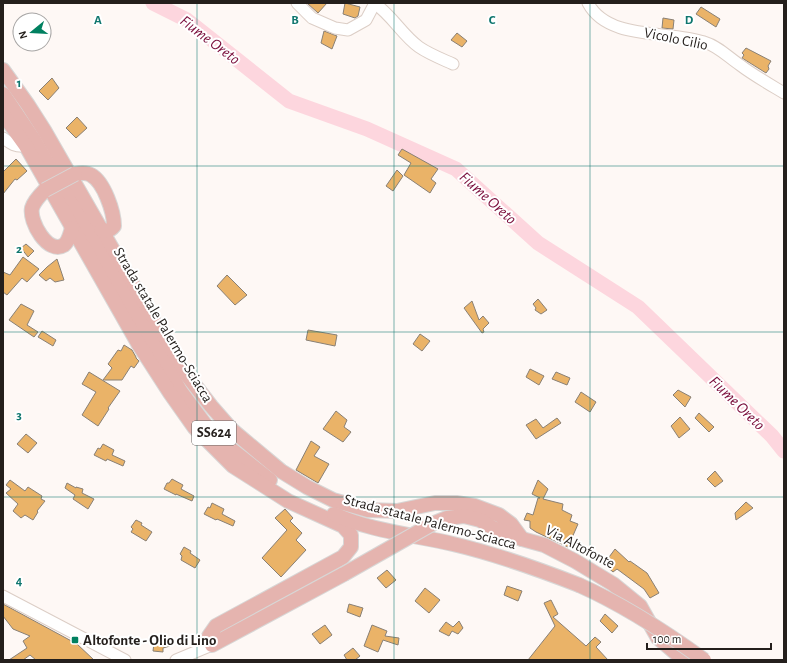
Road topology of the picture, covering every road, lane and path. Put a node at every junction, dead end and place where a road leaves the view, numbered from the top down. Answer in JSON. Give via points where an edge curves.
{"nodes":[{"id":1,"x":297,"y":3,"type":"edge"},
{"id":2,"x":375,"y":3,"type":"edge"},
{"id":3,"x":588,"y":3,"type":"edge"},
{"id":4,"x":453,"y":64,"type":"dead end"},
{"id":5,"x":3,"y":70,"type":"edge"},
{"id":6,"x":784,"y":93,"type":"edge"},
{"id":7,"x":3,"y":94,"type":"edge"},
{"id":8,"x":3,"y":114,"type":"edge"},
{"id":9,"x":3,"y":138,"type":"edge"},
{"id":10,"x":26,"y":146,"type":"junction"},
{"id":11,"x":72,"y":228,"type":"junction"},
{"id":12,"x":101,"y":230,"type":"junction"},
{"id":13,"x":522,"y":539,"type":"junction"},
{"id":14,"x":3,"y":596,"type":"edge"},
{"id":15,"x":212,"y":645,"type":"junction"},
{"id":16,"x":125,"y":660,"type":"edge"},
{"id":17,"x":176,"y":660,"type":"edge"},
{"id":18,"x":684,"y":660,"type":"edge"},
{"id":19,"x":704,"y":660,"type":"edge"}],
"edges":[{"from":1,"to":2,"type":"street","via":[[312,18],[335,28],[348,30],[366,20]]},
{"from":2,"to":4,"type":"street","via":[[420,48]]},
{"from":3,"to":6,"type":"street","name":"Vicolo Cilio","via":[[592,11],[617,27],[648,34],[676,36],[718,48]]},
{"from":5,"to":12,"type":"main road","via":[[44,130]]},
{"from":7,"to":19,"type":"main road","name":"Strada statale Palermo-Sciacca","number":"SS624","bridge":true,"via":[[34,140],[180,392],[207,427],[265,477],[343,518],[384,530],[454,544],[579,585],[635,613]]},
{"from":8,"to":10,"type":"main road"},
{"from":9,"to":10,"type":"street","via":[[12,146]]},
{"from":10,"to":11,"type":"main road"},
{"from":11,"to":12,"type":"main road","bridge":true,"via":[[69,239],[63,245],[50,244],[43,239],[35,226],[32,207],[45,190],[75,174],[84,173],[98,181],[112,209],[114,226],[111,230]]},
{"from":11,"to":15,"type":"main road","via":[[140,345],[194,427],[233,466],[288,501],[343,526],[351,534],[351,547],[343,557],[216,626],[209,636]]},
{"from":12,"to":13,"type":"main road","via":[[179,365],[232,430],[281,471],[333,500],[368,510],[397,511],[435,503],[475,506],[499,514],[511,524]]},
{"from":13,"to":15,"type":"main road","name":"Via Altofonte","bridge":true,"via":[[480,520],[464,516],[447,518]]},
{"from":13,"to":18,"type":"main road","name":"Via Altofonte","via":[[544,545],[613,584],[640,606],[658,638]]},
{"from":14,"to":16,"type":"street"},
{"from":15,"to":17,"type":"street"}]}
